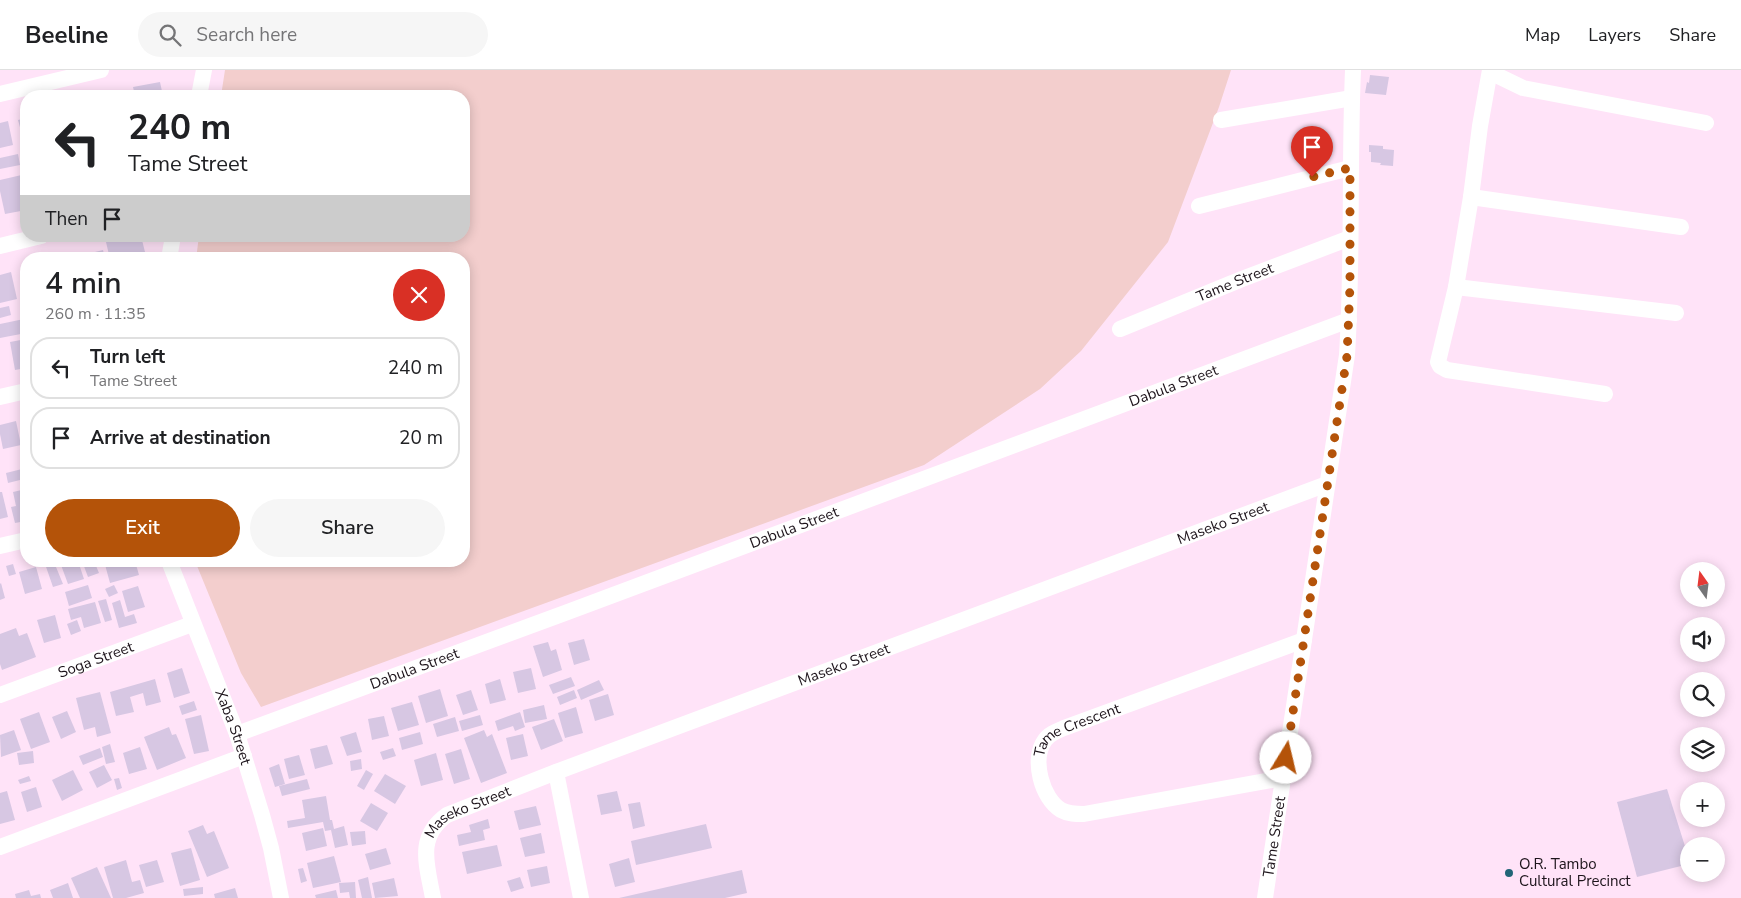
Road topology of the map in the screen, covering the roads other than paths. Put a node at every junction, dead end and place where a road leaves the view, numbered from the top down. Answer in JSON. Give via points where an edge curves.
{"nodes":[{"id":1,"x":101,"y":70,"type":"edge"},
{"id":2,"x":204,"y":70,"type":"edge"},
{"id":3,"x":1353,"y":70,"type":"edge"},
{"id":4,"x":1490,"y":71,"type":"edge"},
{"id":5,"x":199,"y":90,"type":"edge"},
{"id":6,"x":0,"y":94,"type":"edge"},
{"id":7,"x":1352,"y":98,"type":"junction"},
{"id":8,"x":1221,"y":120,"type":"dead end"},
{"id":9,"x":1706,"y":123,"type":"dead end"},
{"id":10,"x":1350,"y":168,"type":"junction"},
{"id":11,"x":1471,"y":197,"type":"junction"},
{"id":12,"x":1200,"y":206,"type":"dead end"},
{"id":13,"x":1682,"y":227,"type":"dead end"},
{"id":14,"x":1350,"y":238,"type":"junction"},
{"id":15,"x":20,"y":241,"type":"edge"},
{"id":16,"x":0,"y":246,"type":"edge"},
{"id":17,"x":1456,"y":287,"type":"junction"},
{"id":18,"x":1676,"y":312,"type":"dead end"},
{"id":19,"x":1349,"y":320,"type":"junction"},
{"id":20,"x":1120,"y":329,"type":"dead end"},
{"id":21,"x":20,"y":392,"type":"edge"},
{"id":22,"x":1605,"y":394,"type":"dead end"},
{"id":23,"x":0,"y":397,"type":"edge"},
{"id":24,"x":1327,"y":484,"type":"junction"},
{"id":25,"x":20,"y":541,"type":"edge"},
{"id":26,"x":0,"y":546,"type":"edge"},
{"id":27,"x":171,"y":567,"type":"edge"},
{"id":28,"x":192,"y":624,"type":"junction"},
{"id":29,"x":1304,"y":640,"type":"junction"},
{"id":30,"x":0,"y":695,"type":"edge"},
{"id":31,"x":237,"y":734,"type":"junction"},
{"id":32,"x":244,"y":756,"type":"junction"},
{"id":33,"x":556,"y":772,"type":"junction"},
{"id":34,"x":1283,"y":778,"type":"junction"},
{"id":35,"x":0,"y":848,"type":"edge"},
{"id":36,"x":281,"y":898,"type":"edge"},
{"id":37,"x":433,"y":898,"type":"edge"},
{"id":38,"x":582,"y":898,"type":"edge"},
{"id":39,"x":1265,"y":898,"type":"edge"}],
"edges":[{"from":1,"to":6,"type":"street"},
{"from":2,"to":5,"type":"street"},
{"from":3,"to":7,"type":"street","name":"Tame Street"},
{"from":4,"to":9,"type":"street","via":[[1523,88]]},
{"from":4,"to":11,"type":"street"},
{"from":7,"to":8,"type":"street"},
{"from":7,"to":10,"type":"street","name":"Tame Street"},
{"from":10,"to":12,"type":"street"},
{"from":10,"to":14,"type":"street","name":"Tame Street"},
{"from":11,"to":13,"type":"street"},
{"from":11,"to":17,"type":"street"},
{"from":14,"to":19,"type":"street","name":"Tame Street"},
{"from":14,"to":20,"type":"street","name":"Tame Street"},
{"from":15,"to":16,"type":"street"},
{"from":17,"to":18,"type":"street"},
{"from":17,"to":22,"type":"street","via":[[1439,356],[1442,368]]},
{"from":19,"to":24,"type":"street","name":"Tame Street","via":[[1347,356]]},
{"from":19,"to":31,"type":"street","name":"Dabula Street"},
{"from":21,"to":23,"type":"street"},
{"from":24,"to":29,"type":"street","name":"Tame Street"},
{"from":24,"to":33,"type":"street","name":"Maseko Street"},
{"from":25,"to":26,"type":"street"},
{"from":27,"to":28,"type":"street","name":"Xaba Street"},
{"from":28,"to":30,"type":"street","name":"Soga Street"},
{"from":28,"to":31,"type":"street","name":"Xaba Street"},
{"from":29,"to":34,"type":"street","name":"Tame Street"},
{"from":29,"to":34,"type":"street","name":"Tame Crescent","via":[[1064,728],[1045,740],[1038,757],[1038,770],[1053,804],[1070,814]]},
{"from":31,"to":32,"type":"street","name":"Xaba Street"},
{"from":32,"to":35,"type":"street"},
{"from":32,"to":36,"type":"street","name":"Xaba Street","via":[[271,848]]},
{"from":33,"to":37,"type":"street","name":"Maseko Street","via":[[440,820],[429,835],[426,848]]},
{"from":33,"to":38,"type":"street"},
{"from":34,"to":39,"type":"street","name":"Tame Street"}]}
